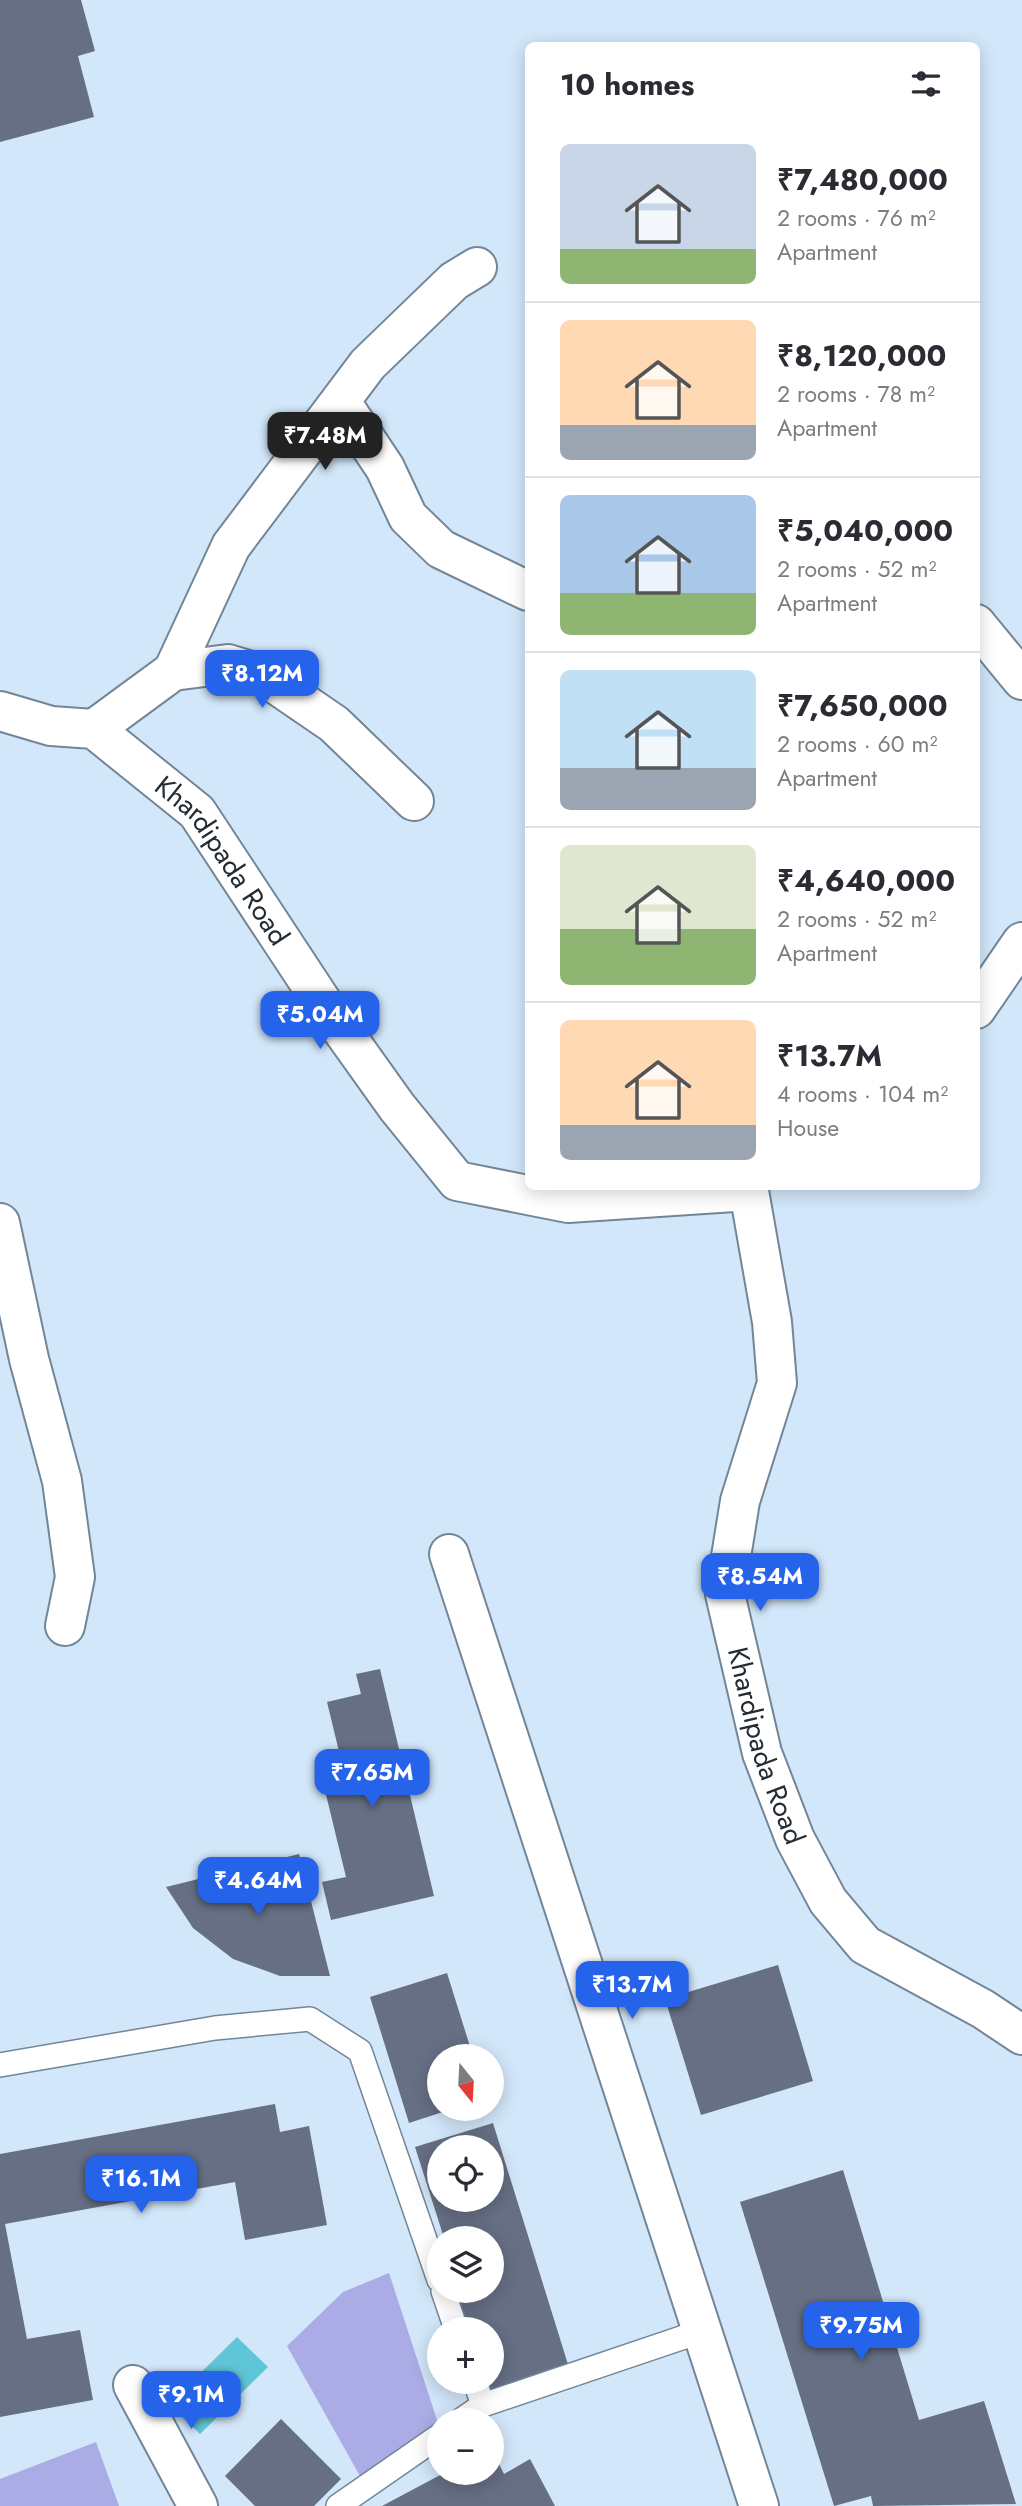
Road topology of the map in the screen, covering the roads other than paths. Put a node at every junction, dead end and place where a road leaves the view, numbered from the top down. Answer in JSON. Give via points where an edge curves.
{"nodes":[{"id":1,"x":477,"y":267,"type":"dead end"},
{"id":2,"x":341,"y":402,"type":"junction"},
{"id":3,"x":525,"y":591,"type":"edge"},
{"id":4,"x":980,"y":629,"type":"edge"},
{"id":5,"x":173,"y":671,"type":"junction"},
{"id":6,"x":1022,"y":680,"type":"edge"},
{"id":7,"x":0,"y":711,"type":"edge"},
{"id":8,"x":94,"y":729,"type":"junction"},
{"id":9,"x":414,"y":801,"type":"dead end"},
{"id":10,"x":1022,"y":942,"type":"edge"},
{"id":11,"x":980,"y":1003,"type":"edge"},
{"id":12,"x":734,"y":1190,"type":"edge"},
{"id":13,"x":0,"y":1223,"type":"edge"},
{"id":14,"x":6,"y":1281,"type":"edge"},
{"id":15,"x":449,"y":1554,"type":"dead end"},
{"id":16,"x":65,"y":1626,"type":"dead end"},
{"id":17,"x":1022,"y":2035,"type":"edge"},
{"id":18,"x":0,"y":2066,"type":"edge"},
{"id":19,"x":427,"y":2245,"type":"edge"},
{"id":20,"x":702,"y":2331,"type":"junction"},
{"id":21,"x":133,"y":2385,"type":"dead end"},
{"id":22,"x":479,"y":2394,"type":"edge"},
{"id":23,"x":483,"y":2405,"type":"junction"},
{"id":24,"x":479,"y":2408,"type":"edge"},
{"id":25,"x":427,"y":2443,"type":"edge"},
{"id":26,"x":198,"y":2506,"type":"edge"},
{"id":27,"x":338,"y":2506,"type":"edge"},
{"id":28,"x":759,"y":2506,"type":"edge"}],
"edges":[{"from":1,"to":2,"type":"street","via":[[454,281],[368,364]]},
{"from":2,"to":3,"type":"street","via":[[385,468],[408,517],[440,549]]},
{"from":2,"to":5,"type":"street","via":[[231,546]]},
{"from":4,"to":6,"type":"street"},
{"from":5,"to":8,"type":"street"},
{"from":5,"to":9,"type":"street","via":[[228,664],[261,674],[334,724]]},
{"from":7,"to":8,"type":"street","via":[[51,726]]},
{"from":8,"to":12,"type":"street","name":"Khardipada Road","via":[[197,812],[322,1002],[457,1181],[568,1203]]},
{"from":10,"to":11,"type":"street"},
{"from":12,"to":17,"type":"street","name":"Khardipada Road","via":[[772,1322],[777,1383],[740,1501],[725,1594],[762,1753],[795,1839],[828,1901],[865,1944]]},
{"from":13,"to":14,"type":"street"},
{"from":14,"to":16,"type":"street","via":[[62,1481],[75,1577]]},
{"from":15,"to":20,"type":"street"},
{"from":18,"to":19,"type":"lane","via":[[215,2028],[310,2019],[360,2051]]},
{"from":20,"to":23,"type":"lane"},
{"from":20,"to":28,"type":"street"},
{"from":21,"to":26,"type":"street"},
{"from":22,"to":23,"type":"lane"},
{"from":23,"to":24,"type":"lane"},
{"from":25,"to":27,"type":"lane"}]}
